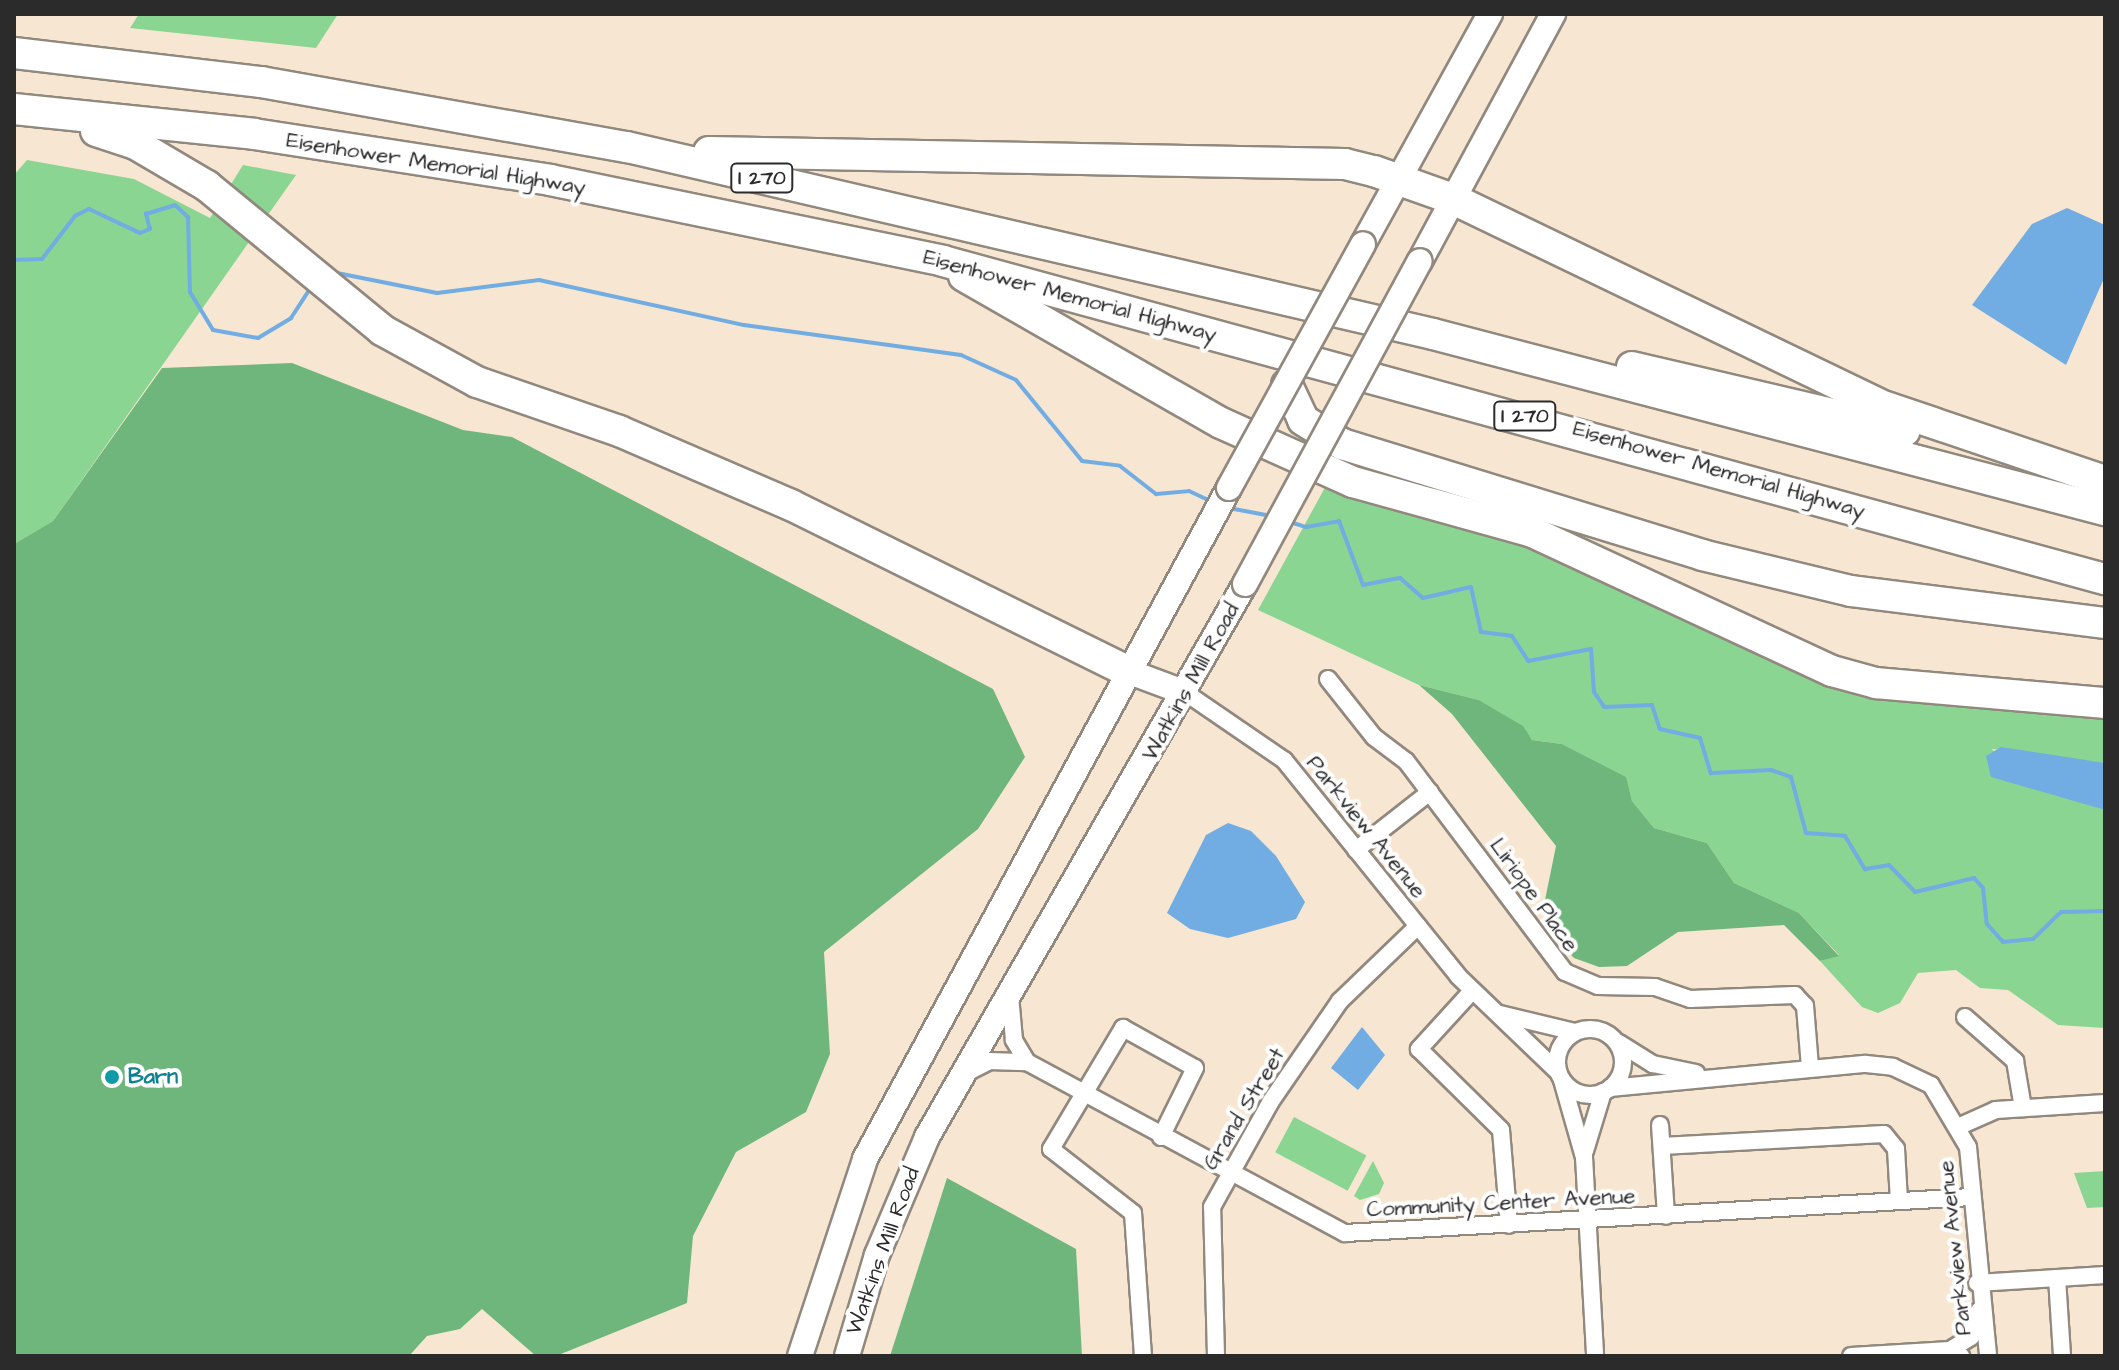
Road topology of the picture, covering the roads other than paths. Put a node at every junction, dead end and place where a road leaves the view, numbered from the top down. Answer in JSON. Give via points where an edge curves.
{"nodes":[{"id":1,"x":1490,"y":14,"type":"edge"},
{"id":2,"x":1553,"y":14,"type":"edge"},
{"id":3,"x":14,"y":53,"type":"edge"},
{"id":4,"x":22,"y":110,"type":"edge"},
{"id":5,"x":627,"y":147,"type":"junction"},
{"id":6,"x":1401,"y":177,"type":"junction"},
{"id":7,"x":1453,"y":199,"type":"junction"},
{"id":8,"x":943,"y":261,"type":"junction"},
{"id":9,"x":1500,"y":353,"type":"junction"},
{"id":10,"x":1287,"y":385,"type":"junction"},
{"id":11,"x":1332,"y":439,"type":"junction"},
{"id":12,"x":2075,"y":471,"type":"junction"},
{"id":13,"x":2105,"y":481,"type":"edge"},
{"id":14,"x":2105,"y":510,"type":"edge"},
{"id":15,"x":2105,"y":579,"type":"edge"},
{"id":16,"x":2105,"y":623,"type":"edge"},
{"id":17,"x":1127,"y":671,"type":"junction"},
{"id":18,"x":1328,"y":679,"type":"dead end"},
{"id":19,"x":1354,"y":684,"type":"dead end"},
{"id":20,"x":1186,"y":693,"type":"junction"},
{"id":21,"x":1341,"y":695,"type":"junction"},
{"id":22,"x":2105,"y":703,"type":"edge"},
{"id":23,"x":1430,"y":792,"type":"junction"},
{"id":24,"x":1356,"y":850,"type":"junction"},
{"id":25,"x":1418,"y":926,"type":"junction"},
{"id":26,"x":1010,"y":991,"type":"junction"},
{"id":27,"x":1472,"y":991,"type":"junction"},
{"id":28,"x":1491,"y":1011,"type":"junction"},
{"id":29,"x":1965,"y":1017,"type":"dead end"},
{"id":30,"x":1575,"y":1032,"type":"junction"},
{"id":31,"x":1615,"y":1041,"type":"junction"},
{"id":32,"x":1027,"y":1062,"type":"junction"},
{"id":33,"x":1810,"y":1067,"type":"junction"},
{"id":34,"x":1710,"y":1074,"type":"junction"},
{"id":35,"x":1560,"y":1076,"type":"junction"},
{"id":36,"x":960,"y":1077,"type":"junction"},
{"id":37,"x":1606,"y":1090,"type":"junction"},
{"id":38,"x":1081,"y":1092,"type":"junction"},
{"id":39,"x":2105,"y":1103,"type":"edge"},
{"id":40,"x":2023,"y":1108,"type":"junction"},
{"id":41,"x":1660,"y":1125,"type":"dead end"},
{"id":42,"x":1960,"y":1126,"type":"junction"},
{"id":43,"x":1161,"y":1137,"type":"junction"},
{"id":44,"x":1662,"y":1146,"type":"junction"},
{"id":45,"x":1584,"y":1157,"type":"junction"},
{"id":46,"x":1229,"y":1175,"type":"junction"},
{"id":47,"x":1972,"y":1197,"type":"junction"},
{"id":48,"x":1899,"y":1201,"type":"junction"},
{"id":49,"x":1666,"y":1216,"type":"junction"},
{"id":50,"x":1588,"y":1221,"type":"junction"},
{"id":51,"x":1509,"y":1225,"type":"junction"},
{"id":52,"x":2105,"y":1275,"type":"edge"},
{"id":53,"x":2057,"y":1278,"type":"junction"},
{"id":54,"x":1977,"y":1283,"type":"junction"},
{"id":55,"x":1979,"y":1309,"type":"junction"},
{"id":56,"x":1956,"y":1353,"type":"edge"},
{"id":57,"x":800,"y":1356,"type":"edge"},
{"id":58,"x":847,"y":1356,"type":"edge"},
{"id":59,"x":1143,"y":1356,"type":"edge"},
{"id":60,"x":1216,"y":1356,"type":"edge"},
{"id":61,"x":1595,"y":1356,"type":"edge"},
{"id":62,"x":1851,"y":1356,"type":"edge"},
{"id":63,"x":1988,"y":1356,"type":"edge"},
{"id":64,"x":2062,"y":1356,"type":"edge"}],
"edges":[{"from":1,"to":6,"type":"main road","name":"Watkins Mill Road"},
{"from":2,"to":7,"type":"main road","name":"Watkins Mill Road"},
{"from":3,"to":5,"type":"highway","number":"I 270","via":[[261,82]]},
{"from":4,"to":8,"type":"highway","name":"Eisenhower Memorial Highway","number":"I 270","via":[[254,134],[550,180]]},
{"from":4,"to":17,"type":"highway","via":[[134,143],[207,186],[352,306],[477,382],[619,431],[791,505]]},
{"from":5,"to":6,"type":"highway","via":[[1345,164]]},
{"from":5,"to":9,"type":"highway","number":"I 270"},
{"from":6,"to":7,"type":"highway"},
{"from":6,"to":10,"type":"main road","name":"Watkins Mill Road","bridge":true},
{"from":7,"to":11,"type":"main road","name":"Watkins Mill Road","bridge":true},
{"from":7,"to":12,"type":"highway","via":[[1886,407]]},
{"from":8,"to":15,"type":"highway","name":"Eisenhower Memorial Highway","number":"I 270"},
{"from":8,"to":22,"type":"highway","via":[[1221,423],[1353,482],[1530,531],[1832,671],[1876,683]]},
{"from":9,"to":12,"type":"highway","number":"I 270","via":[[1559,350]]},
{"from":9,"to":14,"type":"highway","number":"I 270"},
{"from":10,"to":11,"type":"highway","via":[[1292,404]]},
{"from":10,"to":17,"type":"main road","name":"Watkins Mill Road","bridge":true},
{"from":11,"to":16,"type":"highway","via":[[1702,555],[1822,584]]},
{"from":11,"to":20,"type":"main road","name":"Watkins Mill Road","bridge":true},
{"from":12,"to":13,"type":"highway","number":"I 270"},
{"from":17,"to":20,"type":"main road"},
{"from":17,"to":57,"type":"main road","name":"Watkins Mill Road","via":[[865,1159]]},
{"from":18,"to":21,"type":"street","name":"Liriope Place"},
{"from":19,"to":21,"type":"street"},
{"from":20,"to":24,"type":"street","name":"Parkview Avenue","via":[[1284,760]]},
{"from":20,"to":26,"type":"main road","name":"Watkins Mill Road"},
{"from":21,"to":23,"type":"street","name":"Liriope Place"},
{"from":23,"to":24,"type":"street"},
{"from":23,"to":33,"type":"street","name":"Liriope Place","via":[[1565,972],[1598,986],[1655,987],[1690,999],[1795,995],[1805,1006]]},
{"from":24,"to":25,"type":"street","name":"Parkview Avenue"},
{"from":25,"to":27,"type":"street","name":"Parkview Avenue"},
{"from":25,"to":46,"type":"street","name":"Grand Street","via":[[1351,986]]},
{"from":26,"to":32,"type":"street","via":[[1014,1040]]},
{"from":26,"to":36,"type":"main road","name":"Watkins Mill Road"},
{"from":27,"to":28,"type":"street","name":"Parkview Avenue"},
{"from":27,"to":51,"type":"street","via":[[1419,1049],[1501,1130]]},
{"from":28,"to":30,"type":"street"},
{"from":28,"to":35,"type":"street","name":"Parkview Avenue"},
{"from":29,"to":40,"type":"street","via":[[2015,1061]]},
{"from":30,"to":31,"type":"street","via":[[1601,1030]]},
{"from":30,"to":35,"type":"street","via":[[1557,1054]]},
{"from":31,"to":34,"type":"street","name":"Parkview Avenue","via":[[1653,1064]]},
{"from":31,"to":37,"type":"street","via":[[1623,1066]]},
{"from":32,"to":36,"type":"street","name":"Community Center Avenue","via":[[989,1061]]},
{"from":32,"to":38,"type":"street","name":"Community Center Avenue"},
{"from":33,"to":34,"type":"street","name":"Parkview Avenue"},
{"from":33,"to":42,"type":"street","name":"Parkview Avenue","via":[[1880,1065],[1907,1071],[1939,1093]]},
{"from":34,"to":37,"type":"street","name":"Parkview Avenue"},
{"from":35,"to":37,"type":"street","via":[[1576,1092]]},
{"from":35,"to":45,"type":"street"},
{"from":36,"to":58,"type":"main road","name":"Watkins Mill Road","via":[[899,1196]]},
{"from":37,"to":45,"type":"street"},
{"from":38,"to":43,"type":"street","name":"Community Center Avenue"},
{"from":38,"to":43,"type":"street","via":[[1123,1028],[1190,1060],[1194,1077]]},
{"from":38,"to":59,"type":"street","via":[[1051,1153],[1133,1213]]},
{"from":39,"to":40,"type":"street"},
{"from":40,"to":42,"type":"street"},
{"from":41,"to":44,"type":"street"},
{"from":42,"to":47,"type":"street","name":"Parkview Avenue"},
{"from":43,"to":46,"type":"street","name":"Community Center Avenue"},
{"from":44,"to":48,"type":"street","via":[[1884,1134],[1896,1149]]},
{"from":44,"to":49,"type":"street"},
{"from":45,"to":50,"type":"street"},
{"from":46,"to":51,"type":"street","name":"Community Center Avenue","via":[[1345,1233]]},
{"from":46,"to":60,"type":"street","name":"Grand Street","via":[[1209,1225]]},
{"from":47,"to":48,"type":"street","name":"Community Center Avenue"},
{"from":47,"to":54,"type":"street","name":"Parkview Avenue"},
{"from":48,"to":49,"type":"street","name":"Community Center Avenue"},
{"from":49,"to":50,"type":"street","name":"Community Center Avenue"},
{"from":50,"to":51,"type":"street","name":"Community Center Avenue"},
{"from":50,"to":61,"type":"street"},
{"from":52,"to":53,"type":"street"},
{"from":53,"to":54,"type":"street"},
{"from":53,"to":64,"type":"street"},
{"from":54,"to":55,"type":"street","name":"Parkview Avenue"},
{"from":55,"to":56,"type":"street","via":[[1975,1332]]},
{"from":55,"to":63,"type":"street","name":"Parkview Avenue"},
{"from":56,"to":62,"type":"street"}]}
